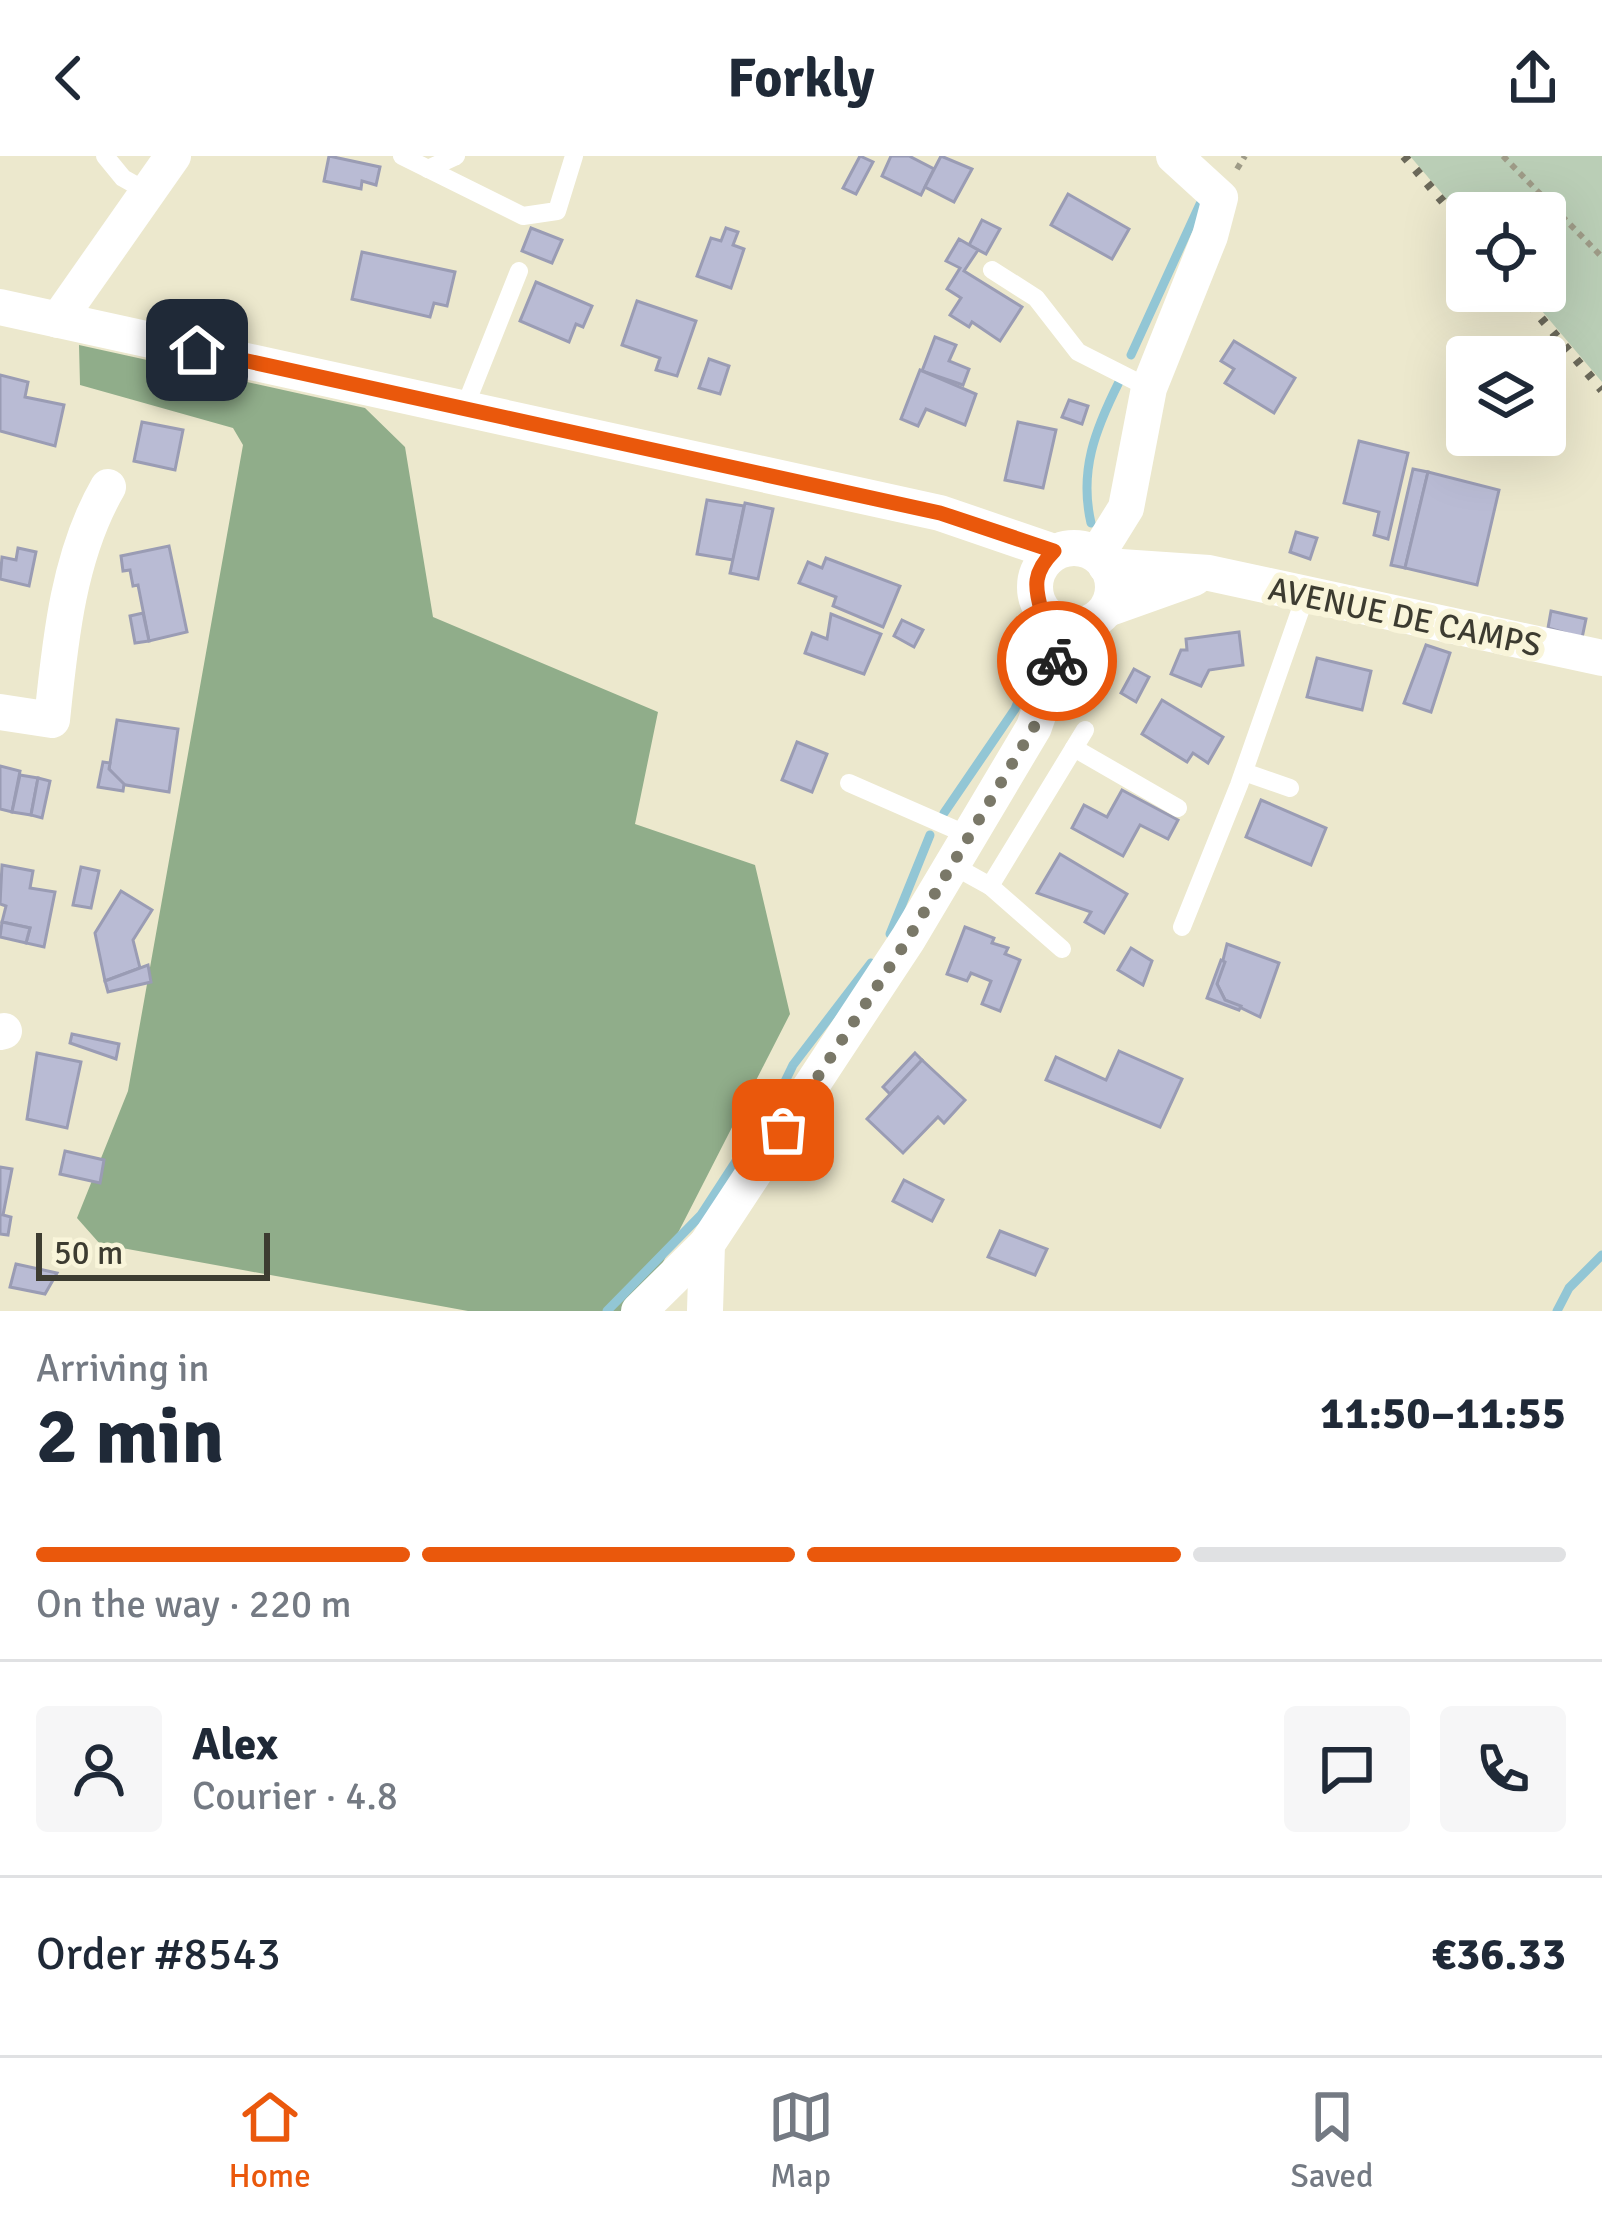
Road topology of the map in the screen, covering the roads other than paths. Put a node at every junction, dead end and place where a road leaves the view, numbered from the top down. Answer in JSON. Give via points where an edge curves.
{"nodes":[{"id":1,"x":105,"y":156,"type":"edge"},
{"id":2,"x":173,"y":156,"type":"edge"},
{"id":3,"x":402,"y":156,"type":"edge"},
{"id":4,"x":456,"y":156,"type":"edge"},
{"id":5,"x":574,"y":156,"type":"edge"},
{"id":6,"x":1174,"y":156,"type":"edge"},
{"id":7,"x":428,"y":169,"type":"junction"},
{"id":8,"x":148,"y":192,"type":"junction"},
{"id":9,"x":992,"y":270,"type":"dead end"},
{"id":10,"x":519,"y":271,"type":"dead end"},
{"id":11,"x":0,"y":307,"type":"edge"},
{"id":12,"x":58,"y":320,"type":"junction"},
{"id":13,"x":1149,"y":388,"type":"junction"},
{"id":14,"x":464,"y":409,"type":"junction"},
{"id":15,"x":108,"y":488,"type":"dead end"},
{"id":16,"x":1054,"y":551,"type":"junction"},
{"id":17,"x":1102,"y":560,"type":"junction"},
{"id":18,"x":1209,"y":573,"type":"junction"},
{"id":19,"x":1306,"y":593,"type":"junction"},
{"id":20,"x":1107,"y":609,"type":"junction"},
{"id":21,"x":1068,"y":628,"type":"junction"},
{"id":22,"x":1602,"y":658,"type":"edge"},
{"id":23,"x":0,"y":712,"type":"edge"},
{"id":24,"x":1085,"y":730,"type":"dead end"},
{"id":25,"x":1073,"y":748,"type":"junction"},
{"id":26,"x":1244,"y":772,"type":"junction"},
{"id":27,"x":849,"y":783,"type":"dead end"},
{"id":28,"x":1290,"y":788,"type":"dead end"},
{"id":29,"x":1178,"y":808,"type":"dead end"},
{"id":30,"x":961,"y":850,"type":"junction"},
{"id":31,"x":990,"y":886,"type":"junction"},
{"id":32,"x":1183,"y":927,"type":"dead end"},
{"id":33,"x":1063,"y":949,"type":"dead end"},
{"id":34,"x":707,"y":1244,"type":"junction"},
{"id":35,"x":639,"y":1311,"type":"edge"},
{"id":36,"x":706,"y":1311,"type":"edge"}],
"edges":[{"from":1,"to":8,"type":"lane"},
{"from":2,"to":8,"type":"street"},
{"from":3,"to":7,"type":"lane"},
{"from":4,"to":7,"type":"lane"},
{"from":5,"to":7,"type":"lane","via":[[557,211],[523,216]]},
{"from":6,"to":13,"type":"street","via":[[1220,198]]},
{"from":8,"to":12,"type":"street"},
{"from":9,"to":13,"type":"lane","via":[[1036,298],[1078,352]]},
{"from":10,"to":14,"type":"lane"},
{"from":11,"to":12,"type":"street"},
{"from":12,"to":14,"type":"street"},
{"from":13,"to":17,"type":"street","via":[[1126,508]]},
{"from":14,"to":16,"type":"street","via":[[940,513]]},
{"from":15,"to":23,"type":"street","via":[[87,523],[52,719]]},
{"from":16,"to":17,"type":"street"},
{"from":16,"to":21,"type":"street","via":[[1034,587],[1042,613]]},
{"from":17,"to":18,"type":"street","name":"AVENUE DE CAMPS"},
{"from":17,"to":20,"type":"street","via":[[1113,582]]},
{"from":18,"to":19,"type":"street","name":"AVENUE DE CAMPS"},
{"from":18,"to":20,"type":"street"},
{"from":19,"to":22,"type":"street","name":"AVENUE DE CAMPS"},
{"from":19,"to":26,"type":"lane"},
{"from":20,"to":21,"type":"street","via":[[1090,624]]},
{"from":21,"to":30,"type":"street","via":[[1034,727]]},
{"from":24,"to":25,"type":"lane"},
{"from":25,"to":29,"type":"lane"},
{"from":25,"to":31,"type":"lane"},
{"from":26,"to":28,"type":"lane"},
{"from":26,"to":32,"type":"lane"},
{"from":27,"to":30,"type":"lane"},
{"from":30,"to":31,"type":"lane"},
{"from":30,"to":34,"type":"street"},
{"from":31,"to":33,"type":"lane"},
{"from":34,"to":35,"type":"street"},
{"from":34,"to":36,"type":"street"}]}
